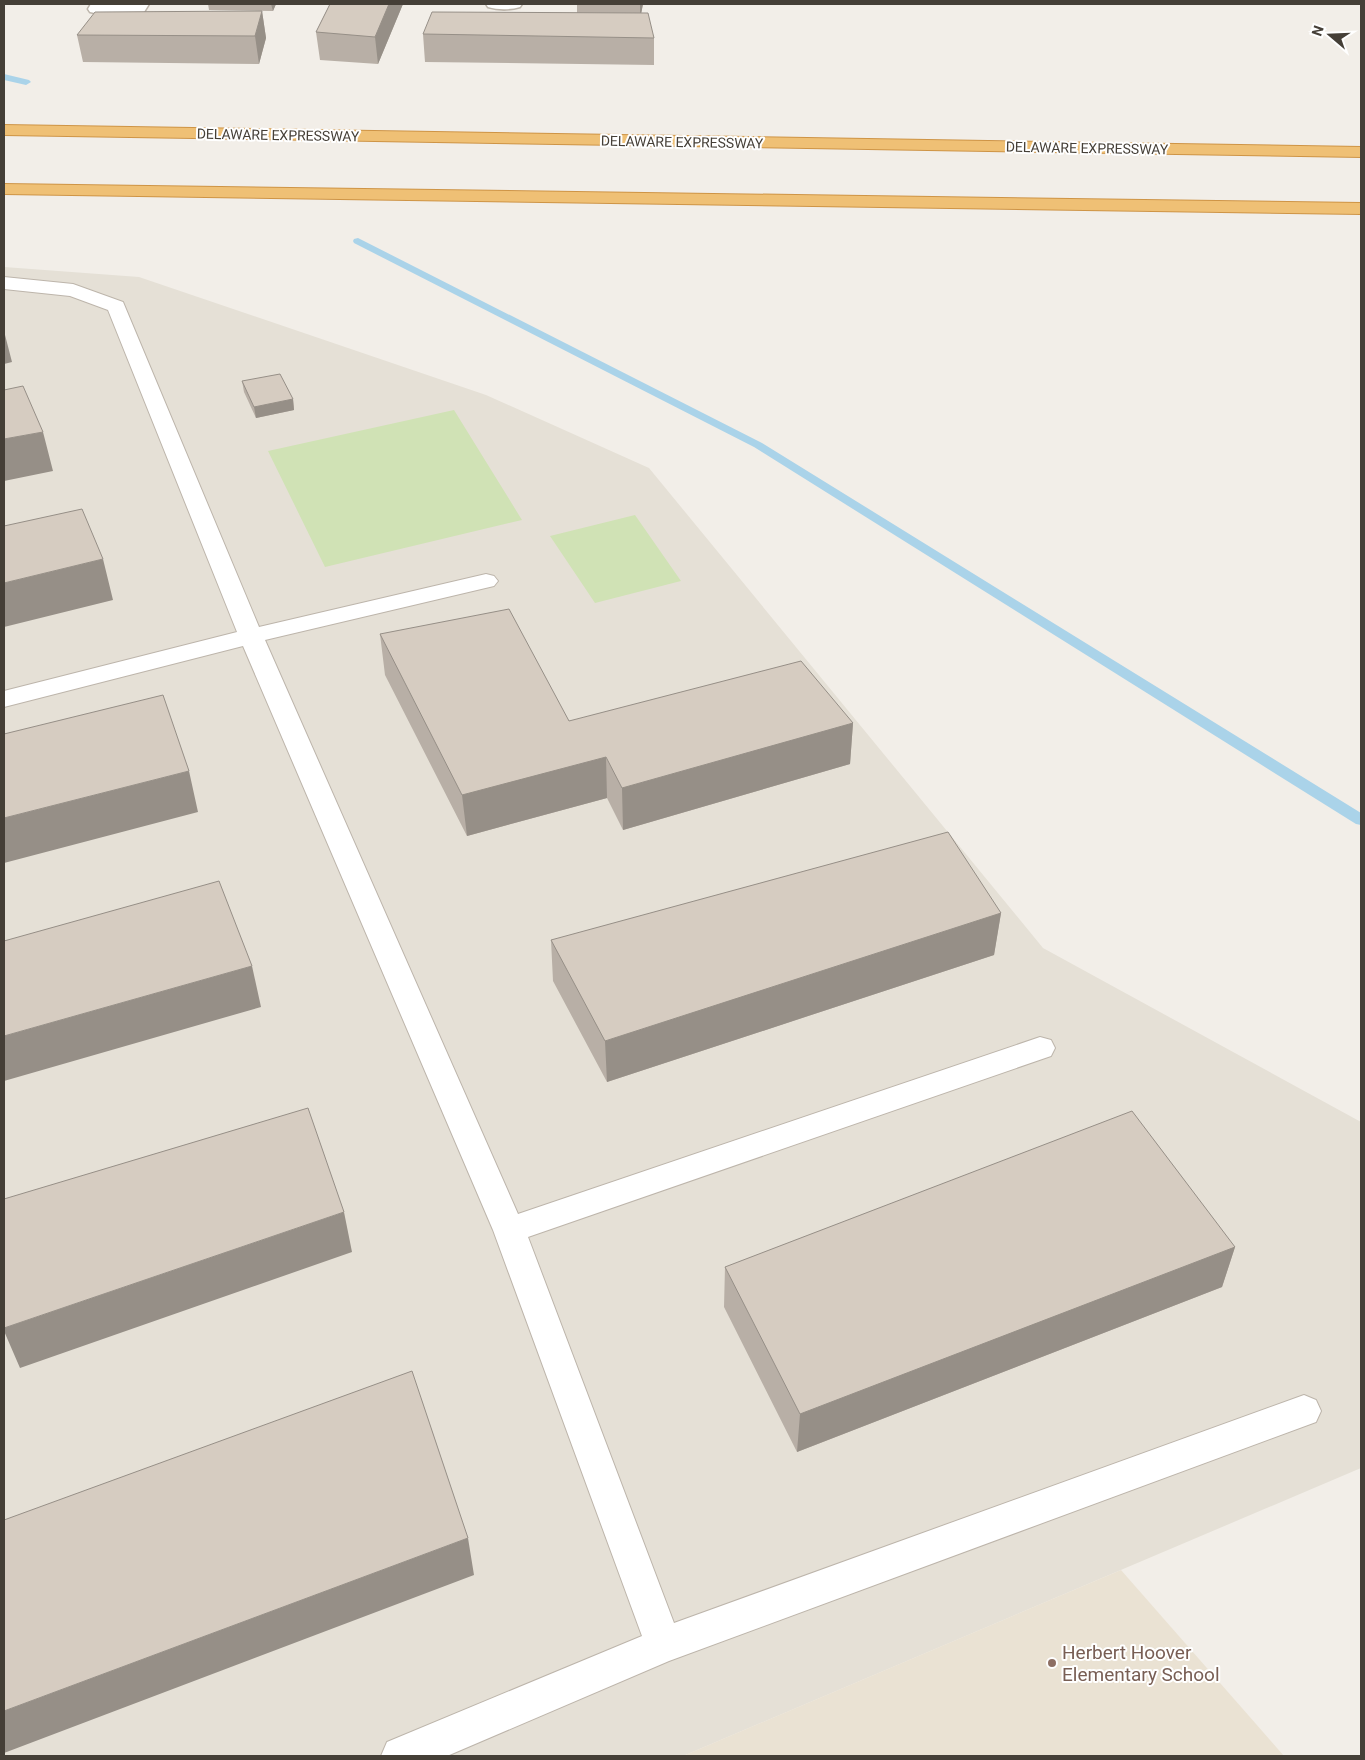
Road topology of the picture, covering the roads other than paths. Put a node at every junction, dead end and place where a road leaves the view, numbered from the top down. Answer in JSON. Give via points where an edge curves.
{"nodes":[{"id":1,"x":98,"y":4,"type":"edge"},
{"id":2,"x":142,"y":4,"type":"edge"},
{"id":3,"x":493,"y":4,"type":"edge"},
{"id":4,"x":515,"y":4,"type":"edge"},
{"id":5,"x":4,"y":130,"type":"edge"},
{"id":6,"x":1361,"y":152,"type":"edge"},
{"id":7,"x":4,"y":189,"type":"edge"},
{"id":8,"x":1361,"y":209,"type":"edge"},
{"id":9,"x":4,"y":283,"type":"edge"},
{"id":10,"x":486,"y":581,"type":"dead end"},
{"id":11,"x":251,"y":636,"type":"junction"},
{"id":12,"x":4,"y":699,"type":"edge"},
{"id":13,"x":1040,"y":1048,"type":"dead end"},
{"id":14,"x":509,"y":1230,"type":"junction"},
{"id":15,"x":1304,"y":1411,"type":"dead end"},
{"id":16,"x":664,"y":1644,"type":"junction"},
{"id":17,"x":401,"y":1756,"type":"edge"}],
"edges":[{"from":1,"to":2,"type":"lane","via":[[95,9],[139,9]]},
{"from":3,"to":4,"type":"lane"},
{"from":5,"to":6,"type":"highway","name":"DELAWARE EXPRESSWAY"},
{"from":7,"to":8,"type":"highway"},
{"from":9,"to":11,"type":"street","via":[[73,290],[116,306]]},
{"from":10,"to":11,"type":"street"},
{"from":11,"to":12,"type":"street"},
{"from":11,"to":14,"type":"street"},
{"from":13,"to":14,"type":"street"},
{"from":14,"to":16,"type":"street"},
{"from":15,"to":16,"type":"street"},
{"from":16,"to":17,"type":"street"}]}
